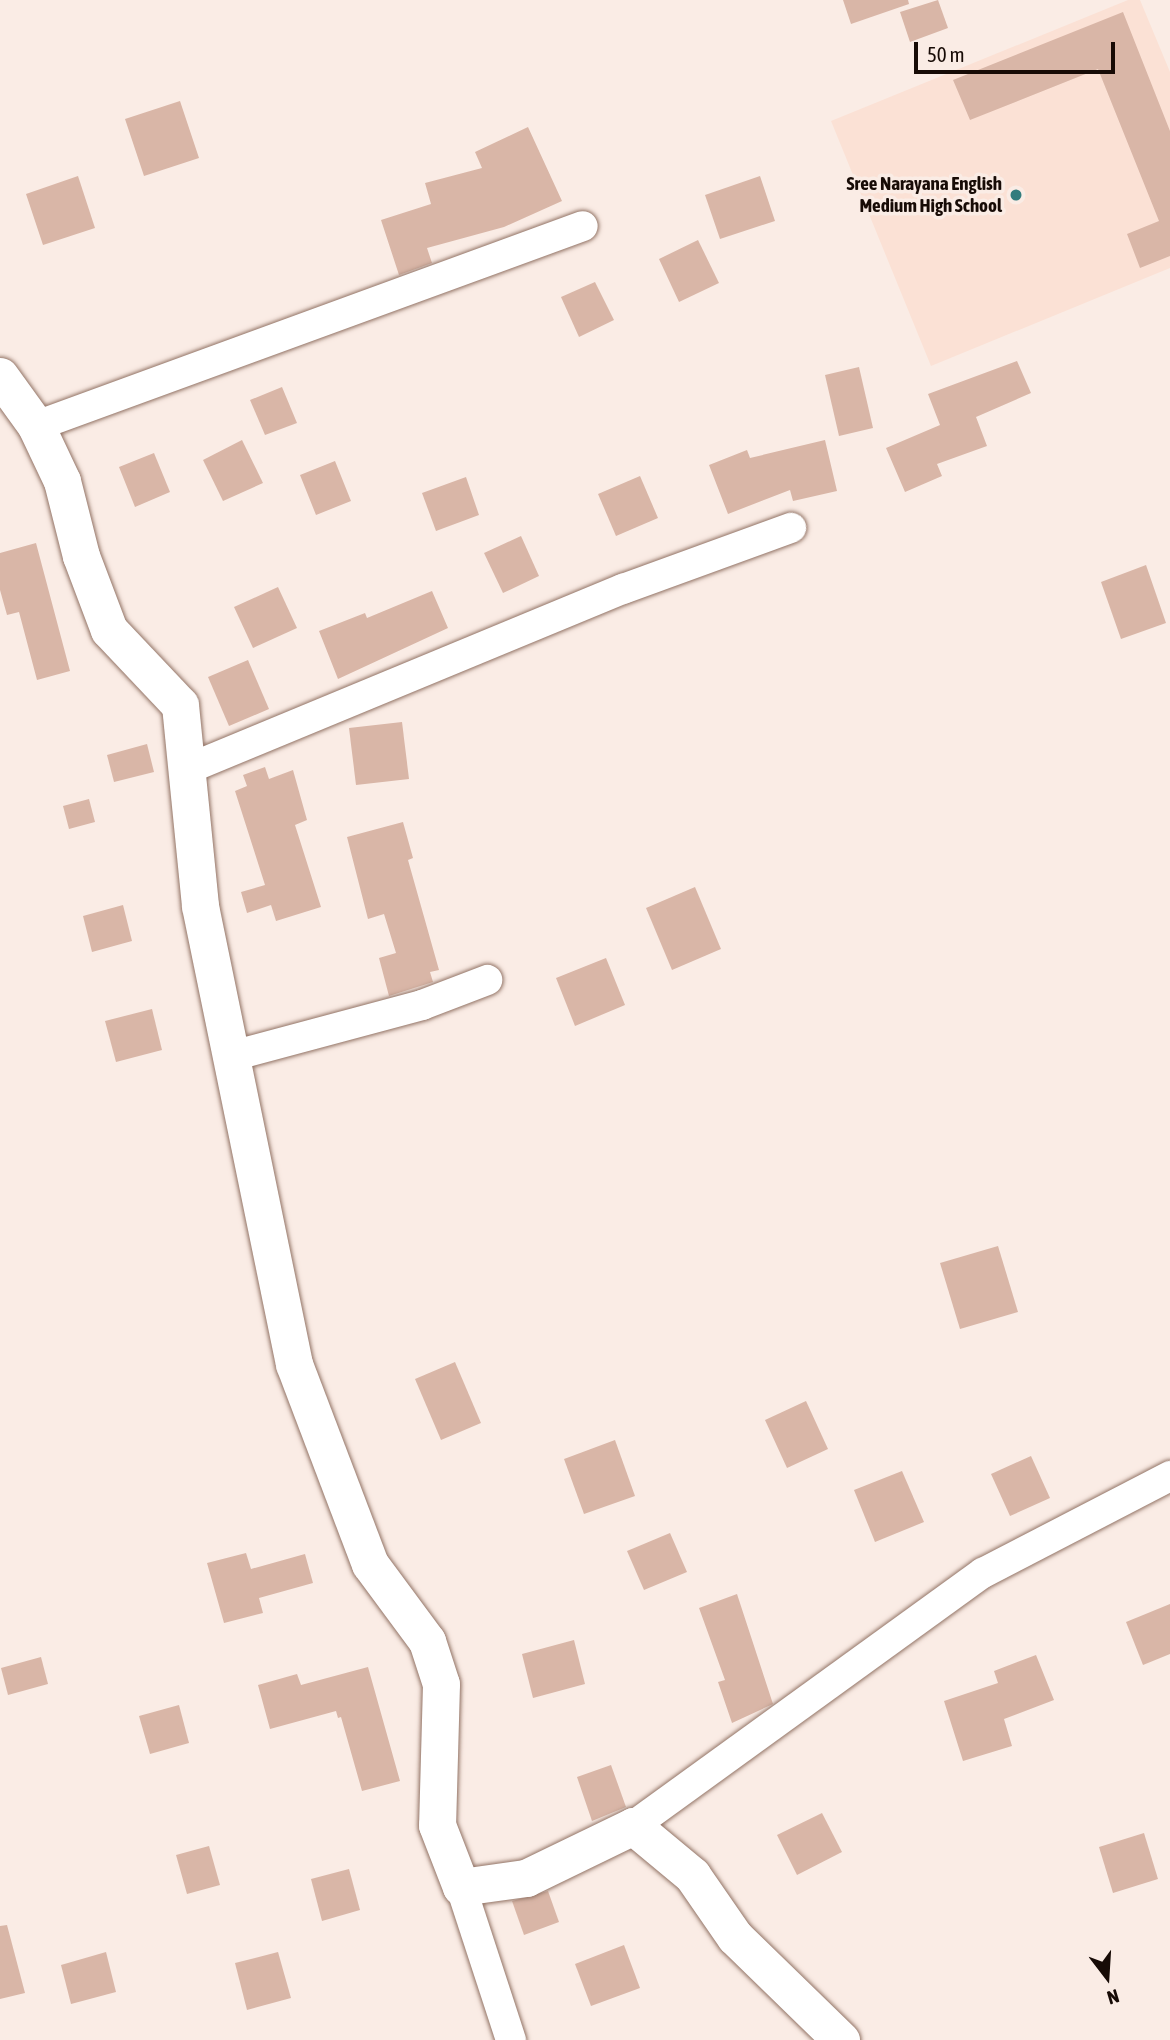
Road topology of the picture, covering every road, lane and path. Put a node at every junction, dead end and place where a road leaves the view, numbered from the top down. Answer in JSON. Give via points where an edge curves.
{"nodes":[{"id":1,"x":583,"y":226,"type":"dead end"},
{"id":2,"x":0,"y":376,"type":"edge"},
{"id":3,"x":36,"y":426,"type":"junction"},
{"id":4,"x":791,"y":528,"type":"dead end"},
{"id":5,"x":190,"y":768,"type":"junction"},
{"id":6,"x":486,"y":981,"type":"dead end"},
{"id":7,"x":232,"y":1056,"type":"junction"},
{"id":8,"x":1170,"y":1476,"type":"edge"},
{"id":9,"x":633,"y":1826,"type":"junction"},
{"id":10,"x":461,"y":1886,"type":"junction"},
{"id":11,"x":511,"y":2040,"type":"edge"},
{"id":12,"x":841,"y":2040,"type":"edge"}],
"edges":[{"from":1,"to":3,"type":"street"},
{"from":2,"to":3,"type":"street"},
{"from":3,"to":5,"type":"street","via":[[62,481],[81,555],[109,630],[180,705]]},
{"from":4,"to":5,"type":"street","via":[[623,589]]},
{"from":5,"to":7,"type":"street","via":[[200,906]]},
{"from":6,"to":7,"type":"street","via":[[422,1005]]},
{"from":7,"to":10,"type":"street","via":[[294,1364],[370,1564],[427,1641],[441,1684],[437,1825]]},
{"from":8,"to":9,"type":"street","via":[[983,1573]]},
{"from":9,"to":10,"type":"street","via":[[526,1878]]},
{"from":9,"to":12,"type":"street","via":[[692,1875],[735,1937]]},
{"from":10,"to":11,"type":"street"}]}
